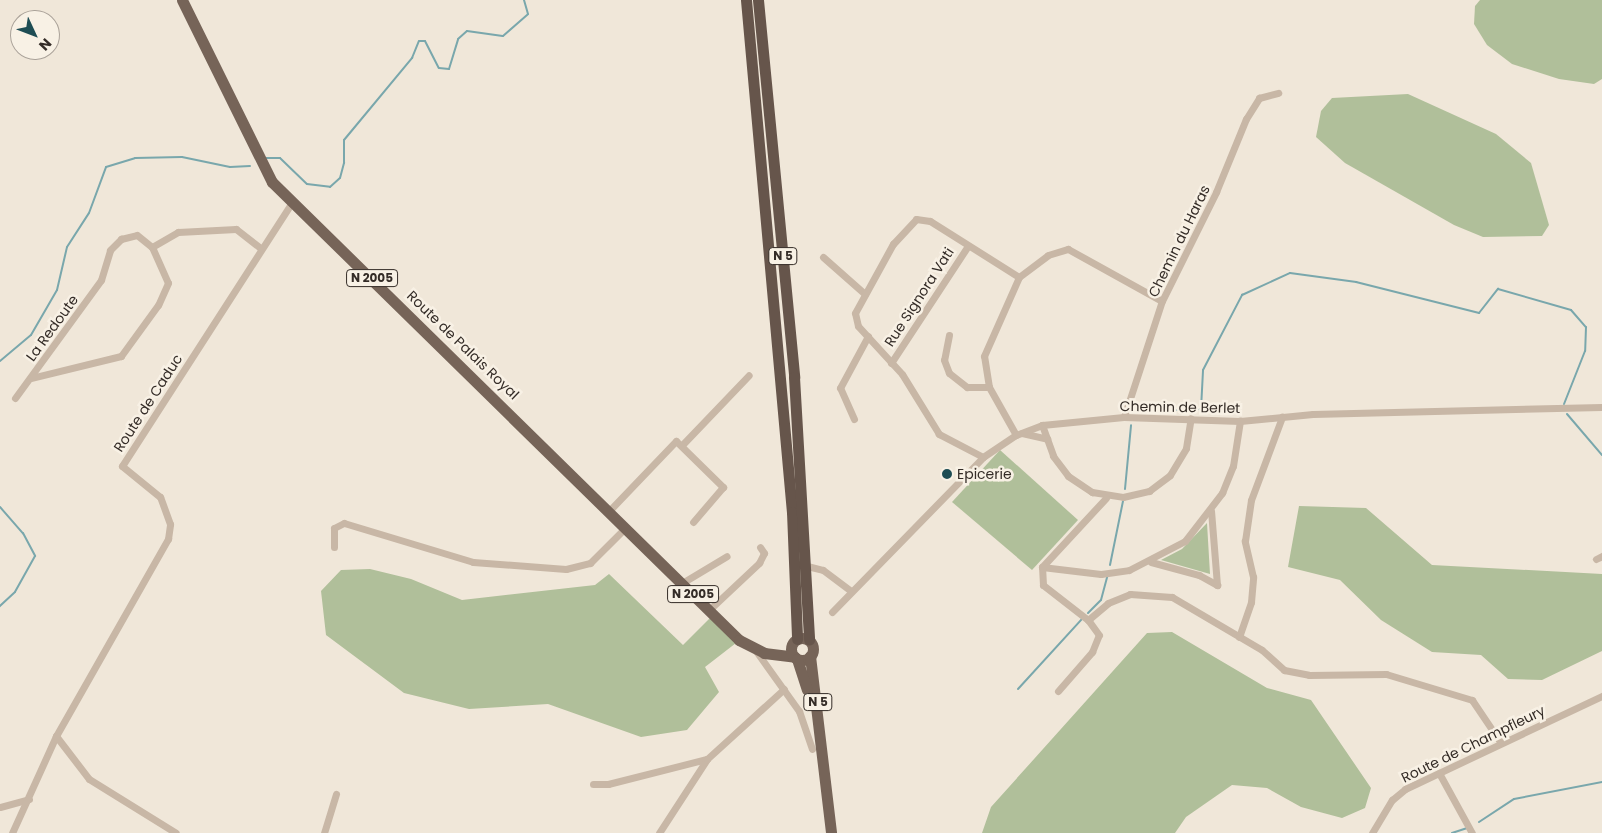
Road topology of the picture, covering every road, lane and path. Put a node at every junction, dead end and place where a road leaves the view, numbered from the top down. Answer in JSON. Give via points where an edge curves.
{"nodes":[{"id":1,"x":182,"y":0,"type":"edge"},
{"id":2,"x":746,"y":0,"type":"edge"},
{"id":3,"x":758,"y":0,"type":"edge"},
{"id":4,"x":1278,"y":92,"type":"dead end"},
{"id":5,"x":292,"y":202,"type":"junction"},
{"id":6,"x":968,"y":246,"type":"junction"},
{"id":7,"x":152,"y":247,"type":"junction"},
{"id":8,"x":260,"y":248,"type":"junction"},
{"id":9,"x":823,"y":257,"type":"dead end"},
{"id":10,"x":1019,"y":277,"type":"junction"},
{"id":11,"x":865,"y":294,"type":"junction"},
{"id":12,"x":1162,"y":301,"type":"junction"},
{"id":13,"x":949,"y":335,"type":"dead end"},
{"id":14,"x":868,"y":336,"type":"junction"},
{"id":15,"x":892,"y":363,"type":"junction"},
{"id":16,"x":749,"y":375,"type":"dead end"},
{"id":17,"x":31,"y":378,"type":"junction"},
{"id":18,"x":989,"y":388,"type":"junction"},
{"id":19,"x":16,"y":398,"type":"dead end"},
{"id":20,"x":1602,"y":407,"type":"edge"},
{"id":21,"x":1124,"y":417,"type":"junction"},
{"id":22,"x":1282,"y":417,"type":"junction"},
{"id":23,"x":1191,"y":418,"type":"junction"},
{"id":24,"x":854,"y":419,"type":"dead end"},
{"id":25,"x":1240,"y":421,"type":"junction"},
{"id":26,"x":1042,"y":425,"type":"junction"},
{"id":27,"x":1019,"y":434,"type":"junction"},
{"id":28,"x":1047,"y":439,"type":"junction"},
{"id":29,"x":680,"y":442,"type":"junction"},
{"id":30,"x":983,"y":457,"type":"junction"},
{"id":31,"x":1106,"y":498,"type":"junction"},
{"id":32,"x":609,"y":510,"type":"junction"},
{"id":33,"x":1212,"y":510,"type":"junction"},
{"id":34,"x":693,"y":522,"type":"dead end"},
{"id":35,"x":626,"y":527,"type":"junction"},
{"id":36,"x":334,"y":547,"type":"dead end"},
{"id":37,"x":760,"y":547,"type":"dead end"},
{"id":38,"x":727,"y":556,"type":"dead end"},
{"id":39,"x":1151,"y":562,"type":"junction"},
{"id":40,"x":807,"y":566,"type":"junction"},
{"id":41,"x":1042,"y":567,"type":"junction"},
{"id":42,"x":682,"y":583,"type":"junction"},
{"id":43,"x":851,"y":591,"type":"junction"},
{"id":44,"x":798,"y":595,"type":"junction"},
{"id":45,"x":710,"y":610,"type":"junction"},
{"id":46,"x":832,"y":612,"type":"dead end"},
{"id":47,"x":1088,"y":620,"type":"junction"},
{"id":48,"x":1240,"y":636,"type":"junction"},
{"id":49,"x":810,"y":640,"type":"junction"},
{"id":50,"x":794,"y":642,"type":"junction"},
{"id":51,"x":756,"y":651,"type":"junction"},
{"id":52,"x":810,"y":656,"type":"junction"},
{"id":53,"x":796,"y":658,"type":"junction"},
{"id":54,"x":784,"y":690,"type":"junction"},
{"id":55,"x":1058,"y":691,"type":"dead end"},
{"id":56,"x":1602,"y":696,"type":"edge"},
{"id":57,"x":56,"y":736,"type":"junction"},
{"id":58,"x":1501,"y":743,"type":"junction"},
{"id":59,"x":817,"y":749,"type":"junction"},
{"id":60,"x":707,"y":759,"type":"junction"},
{"id":61,"x":1439,"y":773,"type":"junction"},
{"id":62,"x":593,"y":784,"type":"dead end"},
{"id":63,"x":336,"y":794,"type":"dead end"},
{"id":64,"x":29,"y":799,"type":"junction"},
{"id":65,"x":0,"y":807,"type":"edge"},
{"id":66,"x":12,"y":833,"type":"edge"},
{"id":67,"x":176,"y":833,"type":"edge"},
{"id":68,"x":324,"y":833,"type":"edge"},
{"id":69,"x":659,"y":833,"type":"edge"},
{"id":70,"x":831,"y":833,"type":"edge"},
{"id":71,"x":1372,"y":833,"type":"edge"},
{"id":72,"x":1472,"y":833,"type":"edge"}],
"edges":[{"from":1,"to":5,"type":"main road","name":"Route de Palais Royal","number":"N 2005","via":[[255,152],[272,182]]},
{"from":2,"to":44,"type":"highway","number":"N 5"},
{"from":3,"to":40,"type":"highway","number":"N 5"},
{"from":4,"to":12,"type":"street","name":"Chemin du Haras","via":[[1259,98],[1246,119],[1216,192]]},
{"from":5,"to":8,"type":"street","name":"Route de Caduc"},
{"from":5,"to":32,"type":"main road","name":"Route de Palais Royal","number":"N 2005"},
{"from":6,"to":10,"type":"street"},
{"from":6,"to":11,"type":"street","via":[[930,221],[916,219],[894,244]]},
{"from":6,"to":15,"type":"street","name":"Rue Signora Vati"},
{"from":7,"to":8,"type":"street","via":[[178,232],[236,229]]},
{"from":7,"to":17,"type":"street","name":"La Redoute","via":[[137,235],[122,239],[110,250],[101,280]]},
{"from":7,"to":17,"type":"street","name":"La Redoute","via":[[168,283],[158,305],[121,356]]},
{"from":8,"to":57,"type":"street","name":"Route de Caduc","via":[[122,466],[160,497],[170,524],[168,539]]},
{"from":9,"to":11,"type":"street"},
{"from":10,"to":12,"type":"street","via":[[1048,255],[1068,249]]},
{"from":10,"to":18,"type":"street","via":[[984,356]]},
{"from":11,"to":14,"type":"street","via":[[855,313]]},
{"from":12,"to":21,"type":"street","name":"Chemin du Haras"},
{"from":13,"to":18,"type":"street","via":[[944,360],[949,373],[967,387]]},
{"from":14,"to":15,"type":"street"},
{"from":14,"to":24,"type":"street","via":[[840,388]]},
{"from":15,"to":30,"type":"street","via":[[939,434]]},
{"from":16,"to":29,"type":"street"},
{"from":17,"to":19,"type":"street"},
{"from":18,"to":27,"type":"street"},
{"from":20,"to":22,"type":"street","name":"Chemin de Berlet"},
{"from":21,"to":23,"type":"street","name":"Chemin de Berlet"},
{"from":21,"to":26,"type":"street","name":"Chemin de Berlet"},
{"from":22,"to":25,"type":"street","name":"Chemin de Berlet"},
{"from":22,"to":48,"type":"street","via":[[1251,500],[1244,541],[1253,577],[1251,602]]},
{"from":23,"to":25,"type":"street","name":"Chemin de Berlet"},
{"from":23,"to":31,"type":"street","via":[[1186,448],[1161,484],[1137,496]]},
{"from":25,"to":33,"type":"street","via":[[1233,466]]},
{"from":26,"to":27,"type":"street","name":"Chemin de Berlet"},
{"from":26,"to":28,"type":"street"},
{"from":27,"to":28,"type":"street"},
{"from":27,"to":30,"type":"street","name":"Chemin de Berlet"},
{"from":28,"to":31,"type":"street","via":[[1068,476]]},
{"from":29,"to":32,"type":"street"},
{"from":29,"to":34,"type":"street","via":[[724,487]]},
{"from":30,"to":43,"type":"street","name":"Chemin de Berlet"},
{"from":31,"to":41,"type":"street"},
{"from":32,"to":35,"type":"main road","name":"Route de Palais Royal","number":"N 2005"},
{"from":33,"to":39,"type":"street","via":[[1186,541]]},
{"from":33,"to":39,"type":"street","via":[[1216,585],[1199,575]]},
{"from":35,"to":36,"type":"street","via":[[590,562],[566,569],[473,562],[344,523],[334,528]]},
{"from":35,"to":42,"type":"main road","name":"Route de Palais Royal","number":"N 2005"},
{"from":37,"to":45,"type":"street","via":[[764,553],[759,563]]},
{"from":38,"to":42,"type":"street"},
{"from":39,"to":41,"type":"street","via":[[1101,574]]},
{"from":40,"to":43,"type":"street","via":[[823,570]]},
{"from":40,"to":44,"type":"highway","via":[[801,571]]},
{"from":40,"to":49,"type":"highway","number":"N 5"},
{"from":41,"to":47,"type":"street","via":[[1043,585]]},
{"from":42,"to":45,"type":"main road","name":"Route de Palais Royal","number":"N 2005"},
{"from":43,"to":46,"type":"street","name":"Chemin de Berlet"},
{"from":44,"to":50,"type":"highway","number":"N 5"},
{"from":45,"to":51,"type":"main road","name":"Route de Palais Royal","number":"N 2005"},
{"from":47,"to":48,"type":"street","via":[[1124,596],[1158,595],[1178,600]]},
{"from":47,"to":55,"type":"street","via":[[1099,635],[1097,644]]},
{"from":48,"to":58,"type":"street","via":[[1262,650],[1276,666],[1293,673],[1386,674],[1465,696],[1477,705]]},
{"from":49,"to":50,"type":"main road"},
{"from":49,"to":52,"type":"main road","number":"N 5"},
{"from":50,"to":51,"type":"main road"},
{"from":50,"to":53,"type":"main road","number":"N 5"},
{"from":51,"to":53,"type":"main road"},
{"from":51,"to":54,"type":"street"},
{"from":52,"to":53,"type":"main road"},
{"from":52,"to":59,"type":"main road","number":"N 5"},
{"from":53,"to":59,"type":"main road","number":"N 5"},
{"from":54,"to":59,"type":"street","via":[[799,711]]},
{"from":54,"to":60,"type":"street"},
{"from":56,"to":58,"type":"street","name":"Route de Champfleury"},
{"from":57,"to":64,"type":"street","name":"Route de Caduc"},
{"from":57,"to":67,"type":"street","via":[[89,779]]},
{"from":58,"to":61,"type":"street","name":"Route de Champfleury"},
{"from":59,"to":70,"type":"main road","number":"N 5"},
{"from":60,"to":62,"type":"street","via":[[608,784]]},
{"from":60,"to":69,"type":"street"},
{"from":61,"to":71,"type":"street","name":"Route de Champfleury","via":[[1392,800]]},
{"from":61,"to":72,"type":"street"},
{"from":63,"to":68,"type":"street"},
{"from":64,"to":65,"type":"street"},
{"from":64,"to":66,"type":"street","name":"Route de Caduc"}]}
